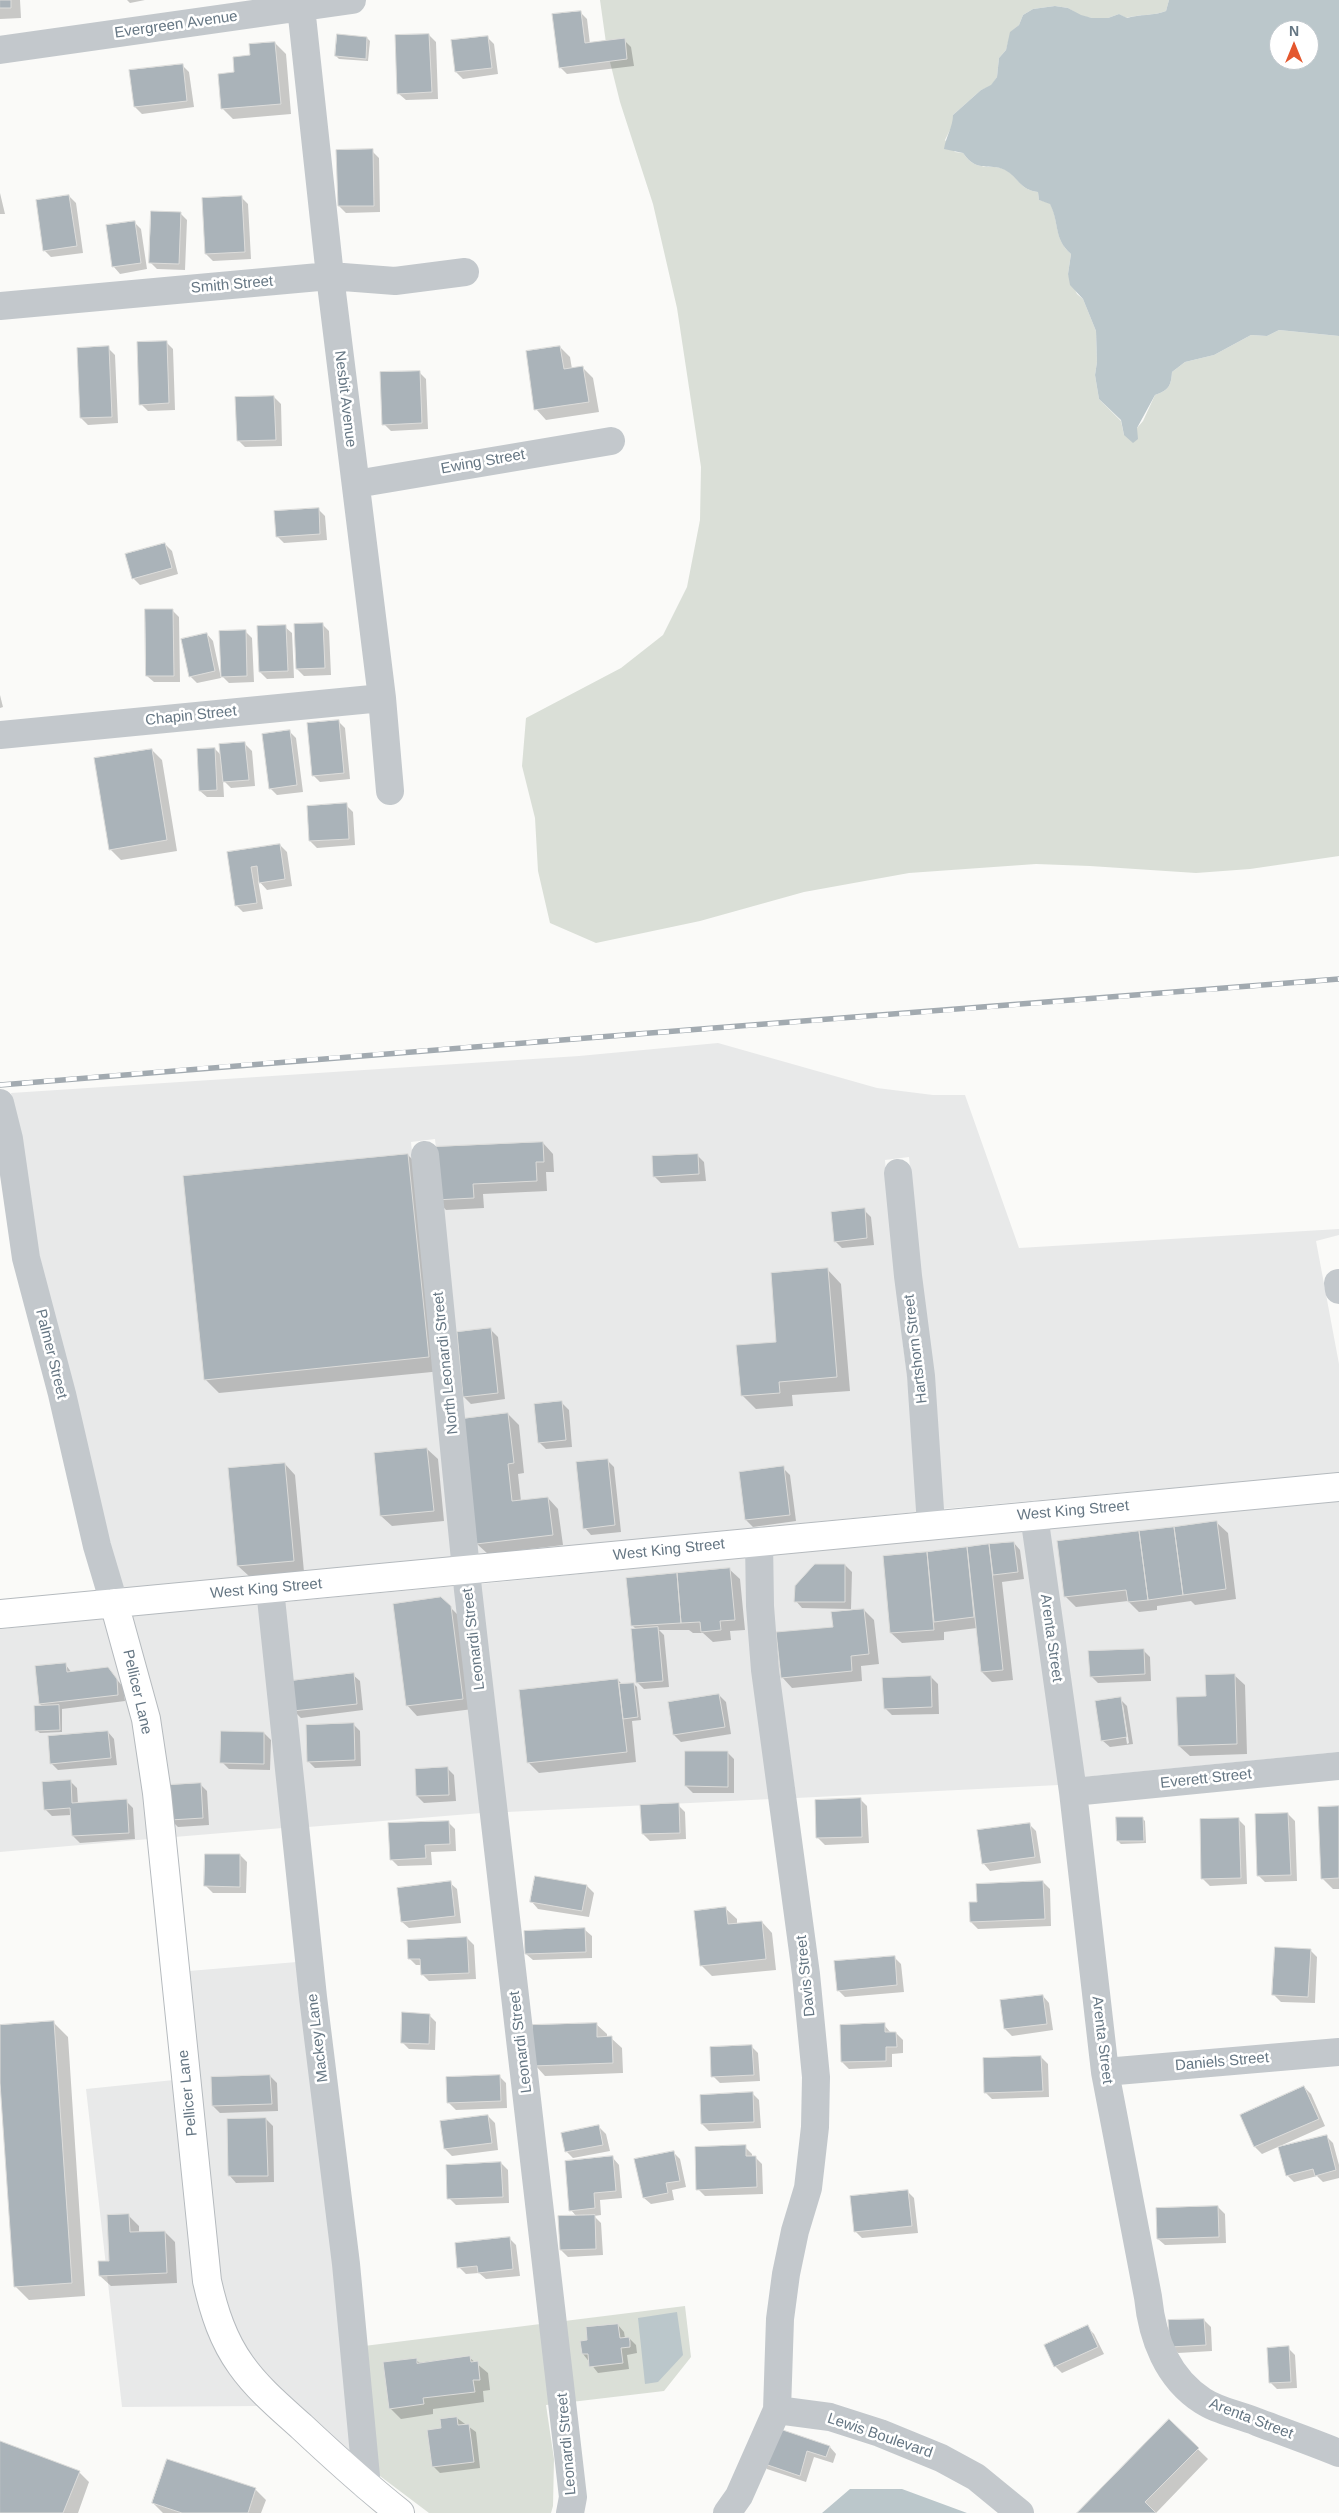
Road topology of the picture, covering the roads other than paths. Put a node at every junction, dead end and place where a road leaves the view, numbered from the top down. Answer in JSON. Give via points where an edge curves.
{"nodes":[{"id":1,"x":352,"y":0,"type":"edge"},
{"id":2,"x":301,"y":7,"type":"junction"},
{"id":3,"x":203,"y":10,"type":"edge"},
{"id":4,"x":0,"y":50,"type":"edge"},
{"id":5,"x":464,"y":272,"type":"dead end"},
{"id":6,"x":330,"y":276,"type":"junction"},
{"id":7,"x":0,"y":306,"type":"edge"},
{"id":8,"x":611,"y":441,"type":"dead end"},
{"id":9,"x":356,"y":484,"type":"junction"},
{"id":10,"x":382,"y":698,"type":"junction"},
{"id":11,"x":0,"y":735,"type":"edge"},
{"id":12,"x":390,"y":791,"type":"dead end"},
{"id":13,"x":0,"y":1103,"type":"edge"},
{"id":14,"x":425,"y":1155,"type":"dead end"},
{"id":15,"x":898,"y":1173,"type":"dead end"},
{"id":16,"x":1339,"y":1487,"type":"edge"},
{"id":17,"x":1034,"y":1515,"type":"junction"},
{"id":18,"x":931,"y":1525,"type":"junction"},
{"id":19,"x":759,"y":1541,"type":"junction"},
{"id":20,"x":466,"y":1570,"type":"junction"},
{"id":21,"x":270,"y":1589,"type":"junction"},
{"id":22,"x":114,"y":1603,"type":"junction"},
{"id":23,"x":0,"y":1614,"type":"edge"},
{"id":24,"x":1339,"y":1766,"type":"edge"},
{"id":25,"x":1073,"y":1792,"type":"junction"},
{"id":26,"x":1339,"y":2052,"type":"edge"},
{"id":27,"x":1105,"y":2072,"type":"junction"},
{"id":28,"x":777,"y":2410,"type":"junction"},
{"id":29,"x":1339,"y":2453,"type":"edge"},
{"id":30,"x":368,"y":2487,"type":"junction"},
{"id":31,"x":400,"y":2513,"type":"edge"},
{"id":32,"x":570,"y":2513,"type":"edge"},
{"id":33,"x":727,"y":2513,"type":"edge"},
{"id":34,"x":1020,"y":2513,"type":"edge"}],
"edges":[{"from":1,"to":2,"type":"street","name":"Evergreen Avenue"},
{"from":2,"to":3,"type":"street","name":"Evergreen Avenue"},
{"from":2,"to":6,"type":"street","name":"Nesbit Avenue"},
{"from":3,"to":4,"type":"street","name":"Evergreen Avenue"},
{"from":5,"to":6,"type":"street","name":"Smith Street","via":[[395,281]]},
{"from":6,"to":7,"type":"street","name":"Smith Street"},
{"from":6,"to":9,"type":"street","name":"Nesbit Avenue"},
{"from":8,"to":9,"type":"street","name":"Ewing Street"},
{"from":9,"to":10,"type":"street","name":"Nesbit Avenue"},
{"from":10,"to":11,"type":"street","name":"Chapin Street"},
{"from":10,"to":12,"type":"street","name":"Nesbit Avenue"},
{"from":13,"to":22,"type":"street","name":"Palmer Street","via":[[9,1139],[26,1258]]},
{"from":14,"to":20,"type":"street","name":"North Leonardi Street"},
{"from":15,"to":18,"type":"street","name":"Hartshorn Street","via":[[921,1376]]},
{"from":16,"to":17,"type":"main road","name":"West King Street"},
{"from":17,"to":18,"type":"main road","name":"West King Street"},
{"from":17,"to":25,"type":"street","name":"Arenta Street"},
{"from":18,"to":19,"type":"main road","name":"West King Street"},
{"from":19,"to":20,"type":"main road","name":"West King Street"},
{"from":19,"to":28,"type":"street","name":"Davis Street","via":[[765,1670],[806,1974],[816,2077],[815,2127],[808,2188],[788,2266],[780,2319]]},
{"from":20,"to":21,"type":"main road","name":"West King Street"},
{"from":20,"to":32,"type":"street","name":"Leonardi Street","via":[[557,2347],[573,2497]]},
{"from":21,"to":22,"type":"main road","name":"West King Street"},
{"from":21,"to":30,"type":"street","name":"Mackey Lane"},
{"from":22,"to":23,"type":"main road","name":"West King Street"},
{"from":22,"to":30,"type":"main road","name":"Pellicer Lane","via":[[146,1720],[157,1793],[207,2281],[214,2311],[229,2346],[260,2389]]},
{"from":24,"to":25,"type":"street","name":"Everett Street"},
{"from":25,"to":27,"type":"street","name":"Arenta Street"},
{"from":26,"to":27,"type":"street","name":"Daniels Street"},
{"from":27,"to":29,"type":"street","name":"Arenta Street","via":[[1150,2322],[1170,2366],[1185,2386],[1204,2402]]},
{"from":28,"to":33,"type":"street","via":[[739,2496]]},
{"from":28,"to":34,"type":"street","name":"Lewis Boulevard","via":[[830,2417],[941,2458],[976,2478]]},
{"from":30,"to":31,"type":"main road","name":"Pellicer Lane"}]}
